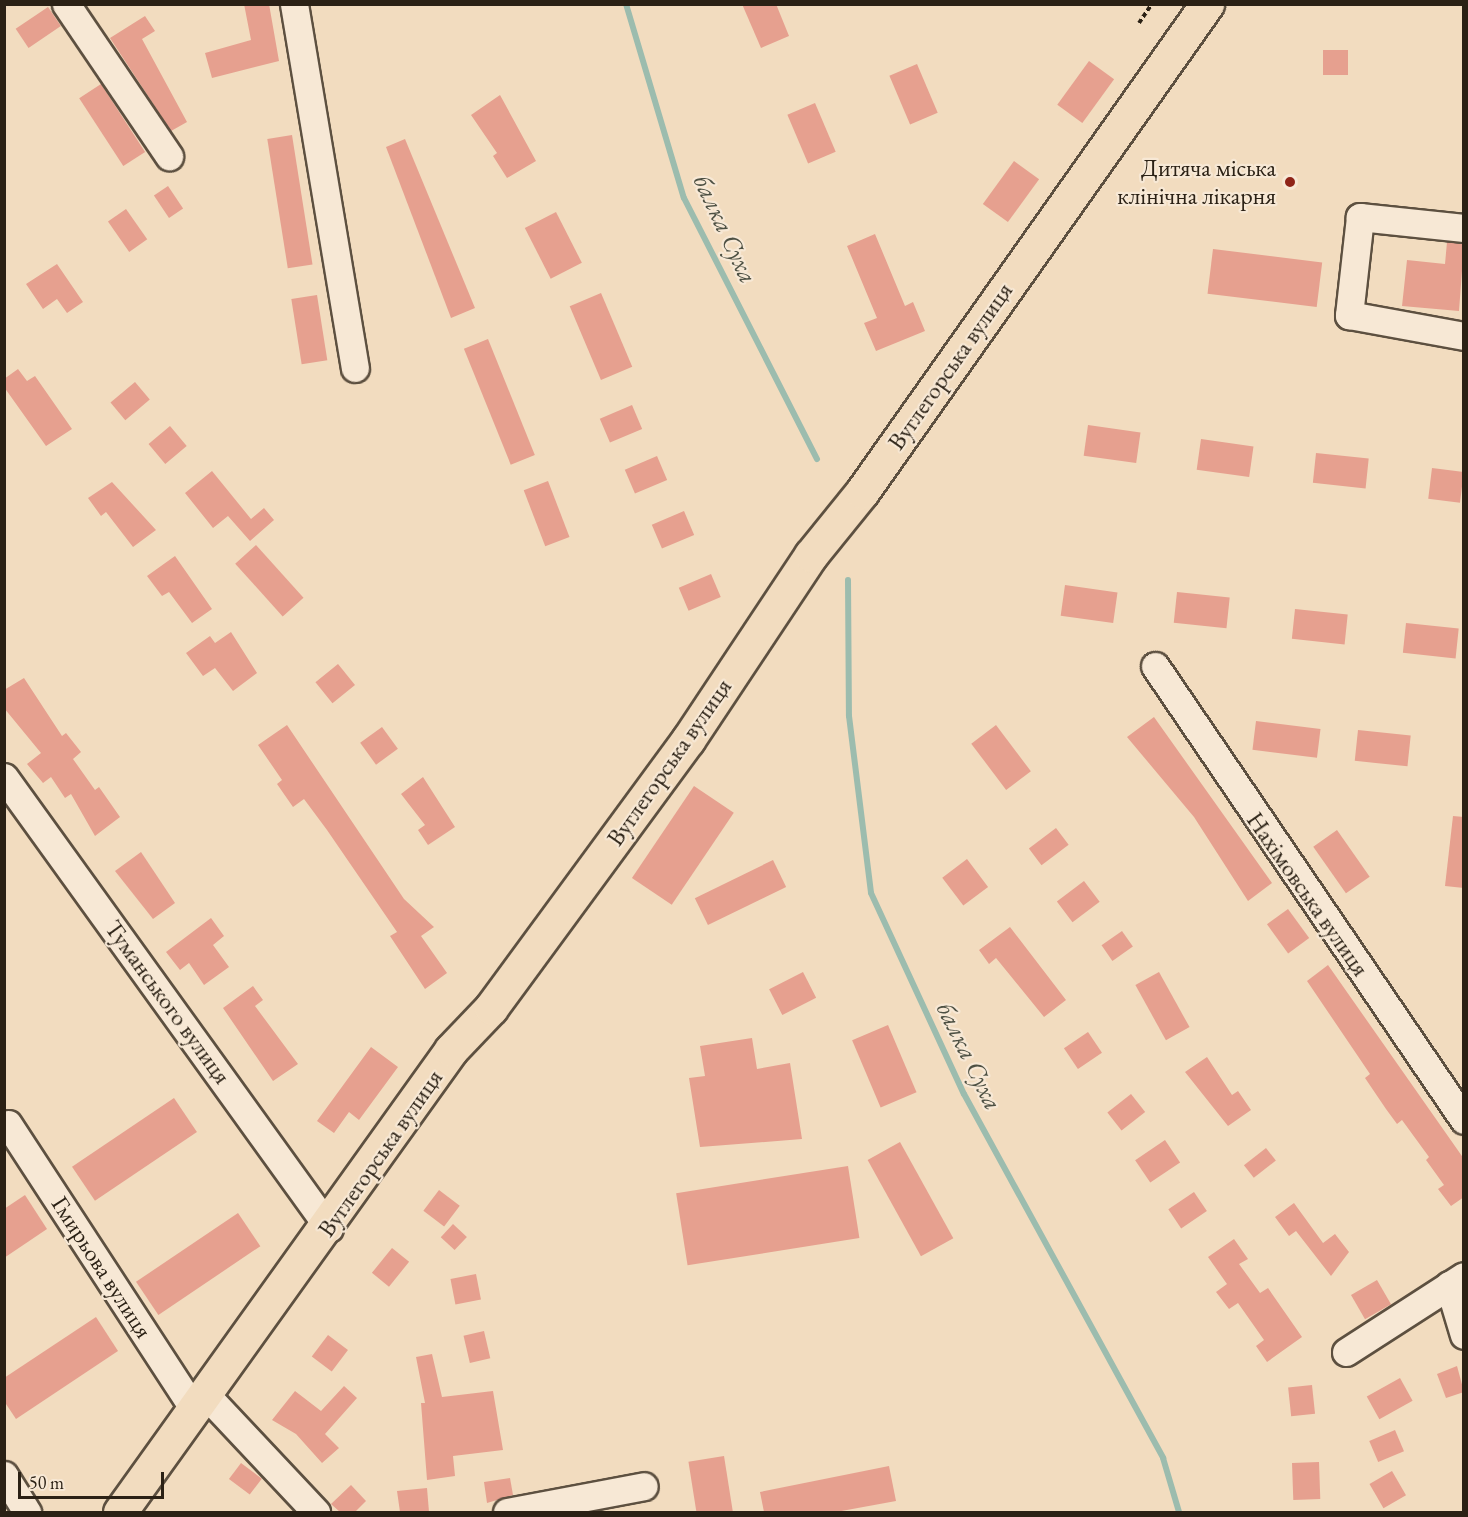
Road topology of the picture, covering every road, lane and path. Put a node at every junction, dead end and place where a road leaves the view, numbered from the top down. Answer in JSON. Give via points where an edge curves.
{"nodes":[{"id":1,"x":66,"y":4,"type":"edge"},
{"id":2,"x":294,"y":4,"type":"edge"},
{"id":3,"x":1152,"y":4,"type":"edge"},
{"id":4,"x":1207,"y":4,"type":"edge"},
{"id":5,"x":1139,"y":23,"type":"dead end"},
{"id":6,"x":169,"y":156,"type":"dead end"},
{"id":7,"x":1464,"y":228,"type":"edge"},
{"id":8,"x":1464,"y":336,"type":"edge"},
{"id":9,"x":355,"y":369,"type":"dead end"},
{"id":10,"x":1155,"y":666,"type":"dead end"},
{"id":11,"x":4,"y":777,"type":"edge"},
{"id":12,"x":1464,"y":1120,"type":"edge"},
{"id":13,"x":8,"y":1124,"type":"dead end"},
{"id":14,"x":15,"y":1156,"type":"edge"},
{"id":15,"x":329,"y":1228,"type":"junction"},
{"id":16,"x":1456,"y":1280,"type":"edge"},
{"id":17,"x":1464,"y":1335,"type":"edge"},
{"id":18,"x":1346,"y":1352,"type":"dead end"},
{"id":19,"x":201,"y":1403,"type":"junction"},
{"id":20,"x":4,"y":1475,"type":"edge"},
{"id":21,"x":644,"y":1486,"type":"dead end"},
{"id":22,"x":27,"y":1512,"type":"edge"},
{"id":23,"x":120,"y":1512,"type":"edge"},
{"id":24,"x":316,"y":1512,"type":"edge"},
{"id":25,"x":507,"y":1512,"type":"edge"}],
"edges":[{"from":1,"to":6,"type":"street"},
{"from":2,"to":9,"type":"street"},
{"from":3,"to":5,"type":"path"},
{"from":4,"to":15,"type":"main road","name":"Вуглегорська вулиця","via":[[862,492],[811,555],[687,740],[491,1008],[451,1050]]},
{"from":7,"to":8,"type":"street","via":[[1360,217],[1349,315]]},
{"from":10,"to":12,"type":"street","name":"Нахімовська вулиця"},
{"from":11,"to":15,"type":"street","name":"Туманського вулиця"},
{"from":13,"to":14,"type":"street","name":"Гмирьова вулиця"},
{"from":14,"to":19,"type":"street","name":"Гмирьова вулиця"},
{"from":15,"to":19,"type":"main road","name":"Вуглегорська вулиця"},
{"from":16,"to":17,"type":"street"},
{"from":16,"to":18,"type":"street"},
{"from":19,"to":23,"type":"main road","name":"Вуглегорська вулиця"},
{"from":19,"to":24,"type":"street","name":"Гмирьова вулиця"},
{"from":20,"to":22,"type":"street"},
{"from":21,"to":25,"type":"street"}]}
